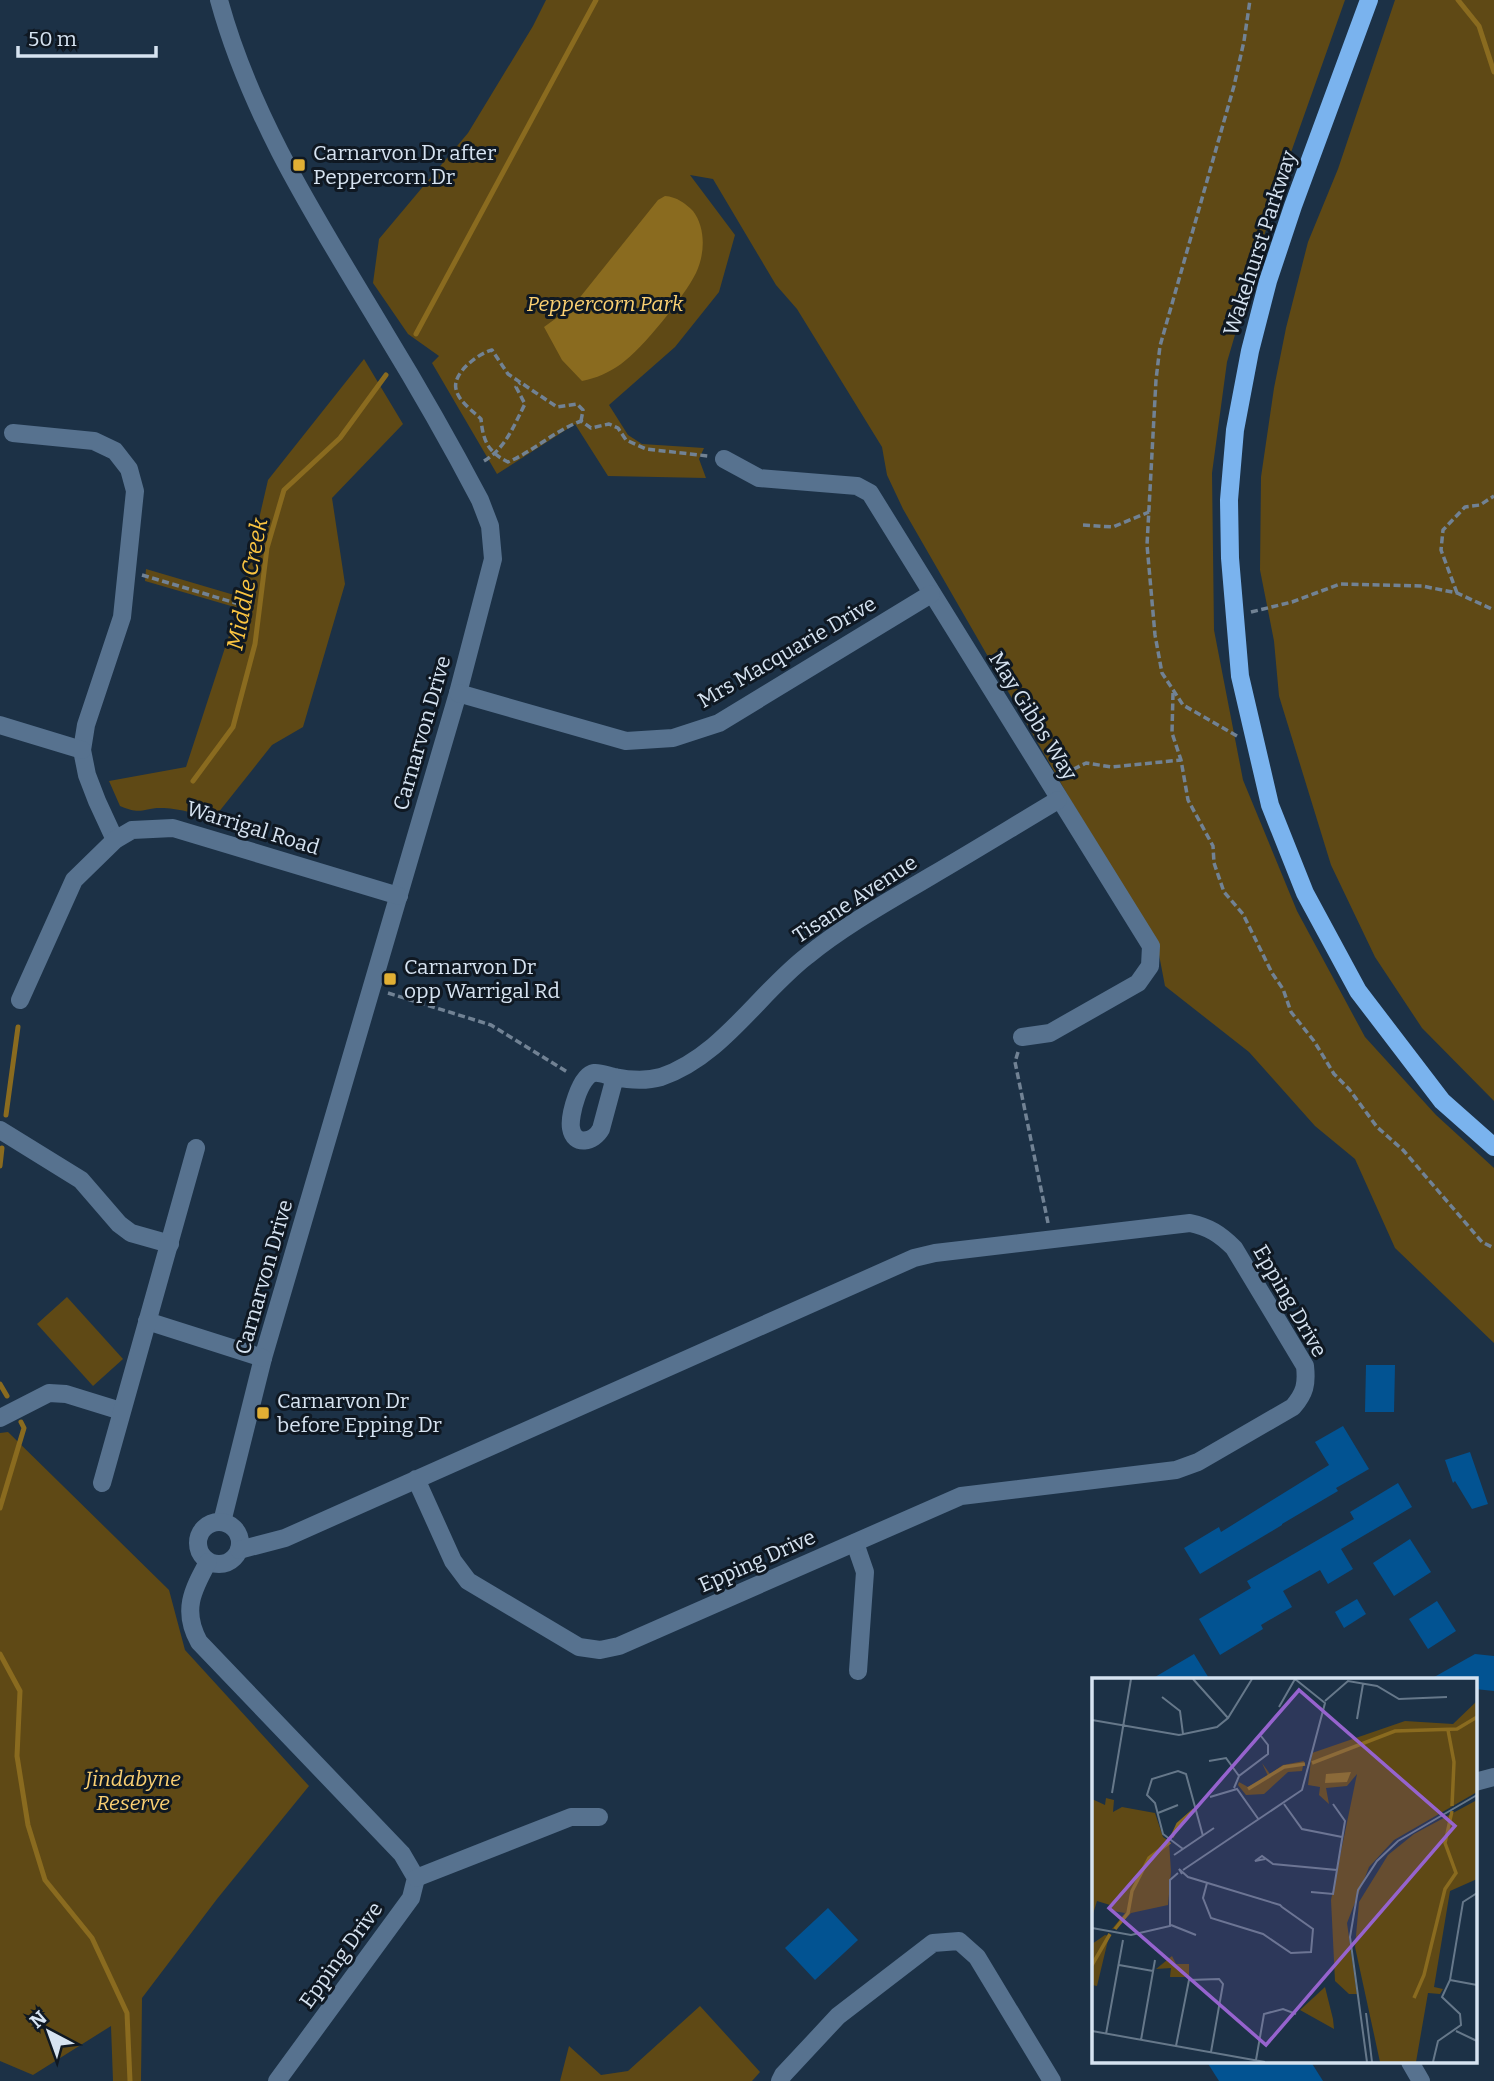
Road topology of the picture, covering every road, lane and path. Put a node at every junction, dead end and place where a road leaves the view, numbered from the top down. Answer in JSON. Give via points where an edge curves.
{"nodes":[{"id":1,"x":219,"y":0,"type":"edge"},
{"id":2,"x":1250,"y":0,"type":"edge"},
{"id":3,"x":1369,"y":0,"type":"edge"},
{"id":4,"x":520,"y":382,"type":"junction"},
{"id":5,"x":581,"y":421,"type":"junction"},
{"id":6,"x":13,"y":433,"type":"dead end"},
{"id":7,"x":494,"y":455,"type":"junction"},
{"id":8,"x":724,"y":458,"type":"joint"},
{"id":9,"x":484,"y":461,"type":"dead end"},
{"id":10,"x":1494,"y":496,"type":"edge"},
{"id":11,"x":1149,"y":512,"type":"junction"},
{"id":12,"x":1083,"y":525,"type":"dead end"},
{"id":13,"x":127,"y":572,"type":"junction"},
{"id":14,"x":1457,"y":593,"type":"junction"},
{"id":15,"x":931,"y":594,"type":"junction"},
{"id":16,"x":239,"y":604,"type":"dead end"},
{"id":17,"x":1494,"y":610,"type":"edge"},
{"id":18,"x":1235,"y":616,"type":"junction"},
{"id":19,"x":1173,"y":691,"type":"junction"},
{"id":20,"x":458,"y":693,"type":"junction"},
{"id":21,"x":0,"y":725,"type":"edge"},
{"id":22,"x":1257,"y":748,"type":"junction"},
{"id":23,"x":82,"y":750,"type":"junction"},
{"id":24,"x":1181,"y":760,"type":"junction"},
{"id":25,"x":1054,"y":792,"type":"junction"},
{"id":26,"x":115,"y":840,"type":"junction"},
{"id":27,"x":399,"y":896,"type":"junction"},
{"id":28,"x":372,"y":988,"type":"junction"},
{"id":29,"x":20,"y":1000,"type":"dead end"},
{"id":30,"x":1022,"y":1038,"type":"joint"},
{"id":31,"x":615,"y":1077,"type":"junction"},
{"id":32,"x":581,"y":1084,"type":"junction"},
{"id":33,"x":0,"y":1130,"type":"edge"},
{"id":34,"x":1494,"y":1147,"type":"edge"},
{"id":35,"x":196,"y":1148,"type":"dead end"},
{"id":36,"x":1051,"y":1239,"type":"junction"},
{"id":37,"x":170,"y":1244,"type":"junction"},
{"id":38,"x":1494,"y":1248,"type":"edge"},
{"id":39,"x":147,"y":1321,"type":"junction"},
{"id":40,"x":264,"y":1358,"type":"junction"},
{"id":41,"x":121,"y":1411,"type":"junction"},
{"id":42,"x":0,"y":1418,"type":"edge"},
{"id":43,"x":416,"y":1479,"type":"junction"},
{"id":44,"x":102,"y":1483,"type":"dead end"},
{"id":45,"x":222,"y":1522,"type":"junction"},
{"id":46,"x":855,"y":1543,"type":"junction"},
{"id":47,"x":240,"y":1550,"type":"junction"},
{"id":48,"x":208,"y":1562,"type":"junction"},
{"id":49,"x":858,"y":1671,"type":"dead end"},
{"id":50,"x":1494,"y":1777,"type":"edge"},
{"id":51,"x":1476,"y":1782,"type":"edge"},
{"id":52,"x":599,"y":1817,"type":"dead end"},
{"id":53,"x":416,"y":1878,"type":"junction"},
{"id":54,"x":1411,"y":2064,"type":"edge"},
{"id":55,"x":277,"y":2081,"type":"edge"},
{"id":56,"x":780,"y":2081,"type":"edge"},
{"id":57,"x":1052,"y":2081,"type":"edge"},
{"id":58,"x":1422,"y":2081,"type":"edge"}],
"edges":[{"from":1,"to":20,"type":"street","name":"Carnarvon Drive","via":[[234,51],[270,135],[486,512],[493,559]]},
{"from":2,"to":11,"type":"path","via":[[1234,86],[1160,346]]},
{"from":3,"to":18,"type":"main road","name":"Wakehurst Parkway","via":[[1293,206],[1250,351],[1235,430],[1229,500]]},
{"from":4,"to":5,"type":"path","via":[[557,407],[578,404],[583,410]]},
{"from":4,"to":7,"type":"path","via":[[516,387],[525,404]]},
{"from":4,"to":7,"type":"path","via":[[508,374],[492,350],[467,365],[455,382],[462,401],[481,419],[483,440]]},
{"from":5,"to":7,"type":"path","via":[[508,462]]},
{"from":5,"to":8,"type":"path","via":[[592,428],[609,424],[626,440],[646,449]]},
{"from":6,"to":13,"type":"street","via":[[94,441],[115,451],[129,468],[135,491]]},
{"from":7,"to":9,"type":"path"},
{"from":8,"to":15,"type":"street","name":"May Gibbs Way","via":[[759,478],[857,486],[870,493]]},
{"from":10,"to":14,"type":"path","via":[[1465,507],[1443,530],[1441,550]]},
{"from":11,"to":12,"type":"path","via":[[1113,527]]},
{"from":11,"to":19,"type":"path","via":[[1147,545],[1155,635],[1162,673]]},
{"from":13,"to":16,"type":"path"},
{"from":13,"to":23,"type":"street","via":[[122,617],[86,724]]},
{"from":14,"to":17,"type":"path"},
{"from":14,"to":18,"type":"path","via":[[1422,586],[1340,584]]},
{"from":15,"to":20,"type":"street","name":"Mrs Macquarie Drive","via":[[719,723],[673,738],[626,741]]},
{"from":15,"to":25,"type":"street","name":"May Gibbs Way"},
{"from":18,"to":22,"type":"main road","name":"Wakehurst Parkway","via":[[1240,676]]},
{"from":19,"to":22,"type":"path","via":[[1183,705]]},
{"from":19,"to":24,"type":"path","via":[[1172,733]]},
{"from":20,"to":27,"type":"street","name":"Carnarvon Drive"},
{"from":21,"to":23,"type":"street"},
{"from":22,"to":34,"type":"main road","name":"Wakehurst Parkway","via":[[1269,805],[1305,893],[1358,991],[1442,1101]]},
{"from":23,"to":26,"type":"street","via":[[87,775]]},
{"from":24,"to":25,"type":"path","via":[[1112,767],[1078,765]]},
{"from":24,"to":38,"type":"path","via":[[1188,800],[1213,846],[1224,892],[1244,914],[1291,1012],[1377,1128],[1404,1150],[1482,1242]]},
{"from":25,"to":30,"type":"street","name":"May Gibbs Way","via":[[1151,946],[1150,966],[1138,983],[1050,1033]]},
{"from":25,"to":31,"type":"street","name":"Tisane Avenue","via":[[806,957],[710,1049],[684,1067],[639,1080]]},
{"from":26,"to":27,"type":"street","name":"Warrigal Road","via":[[132,830],[173,828]]},
{"from":26,"to":29,"type":"street","name":"Warrigal Road","via":[[74,880]]},
{"from":27,"to":28,"type":"street","name":"Carnarvon Drive"},
{"from":28,"to":32,"type":"path","via":[[491,1025]]},
{"from":28,"to":40,"type":"street","name":"Carnarvon Drive"},
{"from":30,"to":36,"type":"path","via":[[1015,1062]]},
{"from":31,"to":32,"type":"street","name":"Tisane Avenue","via":[[591,1073]]},
{"from":31,"to":32,"type":"street","via":[[601,1129],[590,1140],[571,1131]]},
{"from":33,"to":37,"type":"street","via":[[81,1180],[131,1233]]},
{"from":35,"to":37,"type":"street"},
{"from":36,"to":43,"type":"street","name":"Epping Drive","via":[[914,1258]]},
{"from":36,"to":46,"type":"street","name":"Epping Drive","via":[[1190,1223],[1223,1236],[1305,1366],[1307,1382],[1302,1396],[1293,1407],[1176,1470],[961,1496]]},
{"from":37,"to":39,"type":"street"},
{"from":39,"to":40,"type":"street"},
{"from":39,"to":41,"type":"street"},
{"from":40,"to":45,"type":"street","name":"Carnarvon Drive"},
{"from":41,"to":42,"type":"street","via":[[49,1393]]},
{"from":41,"to":44,"type":"street"},
{"from":43,"to":46,"type":"street","name":"Epping Drive","via":[[453,1561],[468,1581],[579,1647],[600,1650],[619,1646]]},
{"from":43,"to":47,"type":"street","name":"Epping Drive","via":[[285,1538]]},
{"from":45,"to":47,"type":"street","via":[[238,1532]]},
{"from":45,"to":48,"type":"street","via":[[209,1524],[199,1535],[199,1550]]},
{"from":46,"to":49,"type":"street","via":[[866,1572]]},
{"from":47,"to":48,"type":"street","via":[[223,1564]]},
{"from":48,"to":53,"type":"street","via":[[188,1607],[199,1642],[402,1854]]},
{"from":50,"to":51,"type":"street"},
{"from":52,"to":53,"type":"street","via":[[571,1817]]},
{"from":53,"to":55,"type":"street","name":"Epping Drive","via":[[411,1898]]},
{"from":54,"to":58,"type":"street"},
{"from":56,"to":57,"type":"street","via":[[838,2016],[933,1943],[959,1941],[977,1957]]}]}
